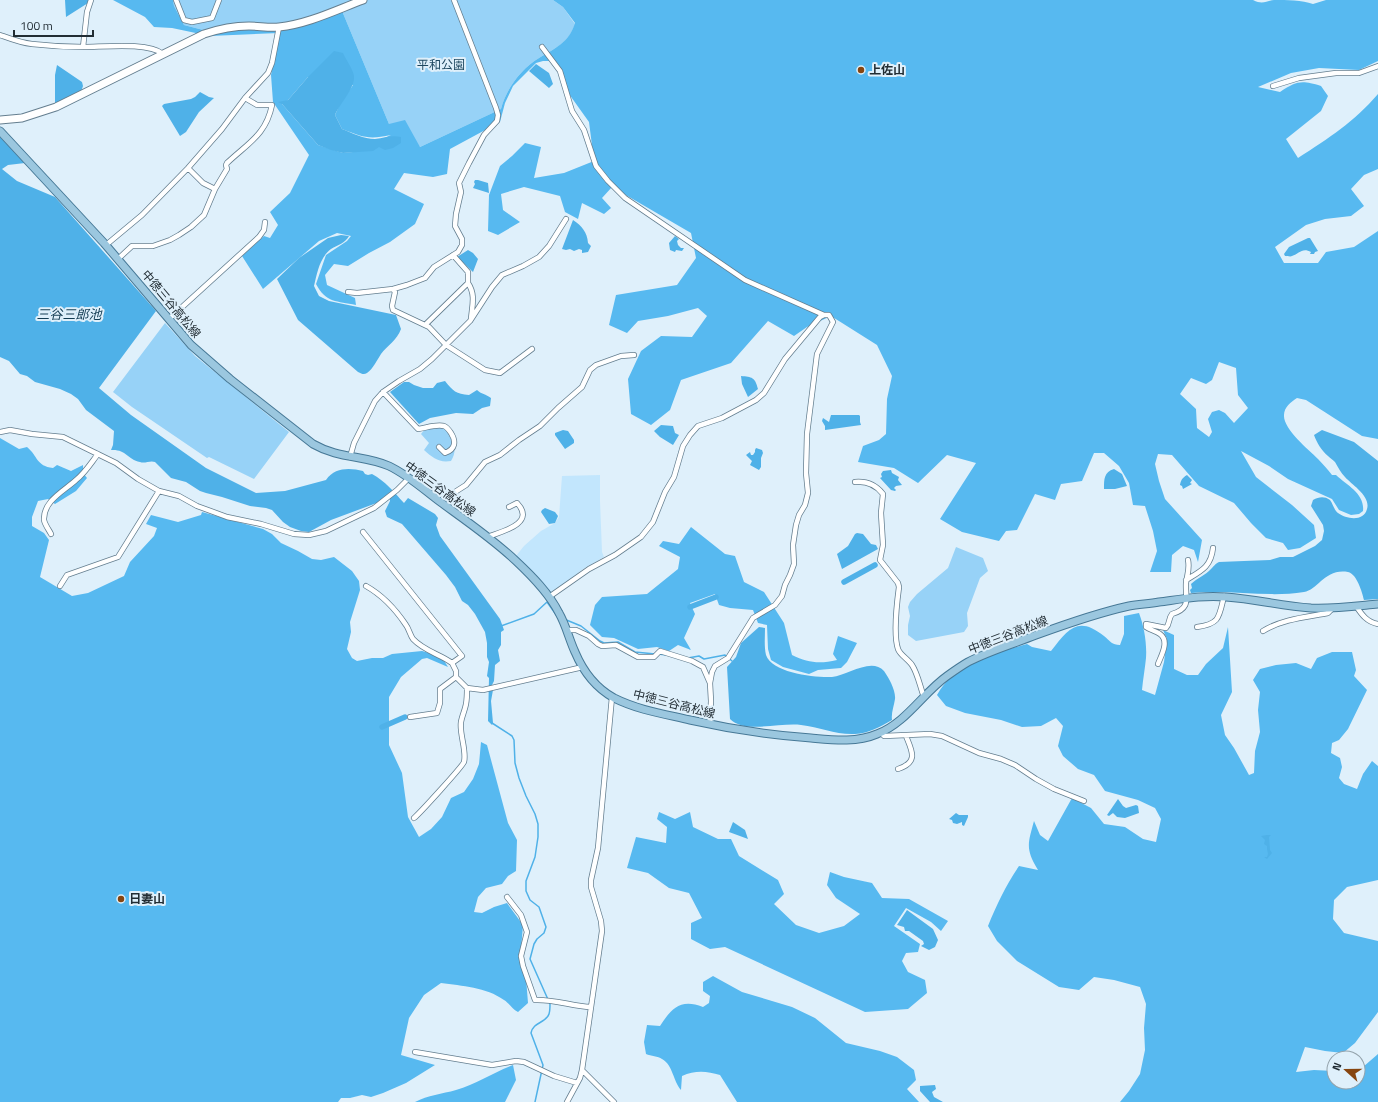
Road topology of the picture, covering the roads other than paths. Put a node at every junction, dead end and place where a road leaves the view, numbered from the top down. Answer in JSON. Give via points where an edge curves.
{"nodes":[{"id":1,"x":91,"y":0,"type":"edge"},
{"id":2,"x":176,"y":0,"type":"edge"},
{"id":3,"x":219,"y":0,"type":"edge"},
{"id":4,"x":363,"y":0,"type":"edge"},
{"id":5,"x":454,"y":0,"type":"edge"},
{"id":6,"x":345,"y":3,"type":"edge"},
{"id":7,"x":279,"y":27,"type":"junction"},
{"id":8,"x":0,"y":35,"type":"edge"},
{"id":9,"x":83,"y":47,"type":"junction"},
{"id":10,"x":542,"y":47,"type":"dead end"},
{"id":11,"x":163,"y":54,"type":"junction"},
{"id":12,"x":1378,"y":66,"type":"edge"},
{"id":13,"x":1273,"y":86,"type":"dead end"},
{"id":14,"x":245,"y":98,"type":"junction"},
{"id":15,"x":0,"y":120,"type":"edge"},
{"id":16,"x":0,"y":131,"type":"edge"},
{"id":17,"x":188,"y":168,"type":"junction"},
{"id":18,"x":215,"y":189,"type":"junction"},
{"id":19,"x":566,"y":219,"type":"dead end"},
{"id":20,"x":266,"y":222,"type":"dead end"},
{"id":21,"x":106,"y":245,"type":"junction"},
{"id":22,"x":453,"y":255,"type":"junction"},
{"id":23,"x":118,"y":259,"type":"junction"},
{"id":24,"x":468,"y":283,"type":"junction"},
{"id":25,"x":393,"y":288,"type":"junction"},
{"id":26,"x":348,"y":292,"type":"dead end"},
{"id":27,"x":824,"y":314,"type":"junction"},
{"id":28,"x":169,"y":319,"type":"junction"},
{"id":29,"x":470,"y":321,"type":"junction"},
{"id":30,"x":425,"y":325,"type":"junction"},
{"id":31,"x":446,"y":345,"type":"junction"},
{"id":32,"x":532,"y":349,"type":"dead end"},
{"id":33,"x":634,"y":355,"type":"dead end"},
{"id":34,"x":383,"y":392,"type":"junction"},
{"id":35,"x":0,"y":432,"type":"edge"},
{"id":36,"x":438,"y":447,"type":"dead end"},
{"id":37,"x":98,"y":454,"type":"junction"},
{"id":38,"x":350,"y":457,"type":"junction"},
{"id":39,"x":409,"y":478,"type":"junction"},
{"id":40,"x":855,"y":482,"type":"dead end"},
{"id":41,"x":423,"y":489,"type":"junction"},
{"id":42,"x":159,"y":490,"type":"junction"},
{"id":43,"x":509,"y":507,"type":"dead end"},
{"id":44,"x":363,"y":532,"type":"dead end"},
{"id":45,"x":51,"y":534,"type":"dead end"},
{"id":46,"x":486,"y":536,"type":"junction"},
{"id":47,"x":1213,"y":548,"type":"dead end"},
{"id":48,"x":1188,"y":560,"type":"dead end"},
{"id":49,"x":1186,"y":580,"type":"junction"},
{"id":50,"x":60,"y":586,"type":"dead end"},
{"id":51,"x":366,"y":586,"type":"dead end"},
{"id":52,"x":1224,"y":596,"type":"junction"},
{"id":53,"x":549,"y":597,"type":"junction"},
{"id":54,"x":1188,"y":598,"type":"junction"},
{"id":55,"x":1378,"y":604,"type":"edge"},
{"id":56,"x":1356,"y":606,"type":"junction"},
{"id":57,"x":1333,"y":608,"type":"junction"},
{"id":58,"x":1378,"y":624,"type":"edge"},
{"id":59,"x":1197,"y":627,"type":"dead end"},
{"id":60,"x":567,"y":630,"type":"junction"},
{"id":61,"x":1263,"y":631,"type":"dead end"},
{"id":62,"x":452,"y":663,"type":"junction"},
{"id":63,"x":1158,"y":664,"type":"dead end"},
{"id":64,"x":583,"y":667,"type":"junction"},
{"id":65,"x":456,"y":677,"type":"junction"},
{"id":66,"x":710,"y":683,"type":"junction"},
{"id":67,"x":467,"y":688,"type":"junction"},
{"id":68,"x":612,"y":697,"type":"junction"},
{"id":69,"x":924,"y":697,"type":"junction"},
{"id":70,"x":410,"y":717,"type":"dead end"},
{"id":71,"x":710,"y":724,"type":"junction"},
{"id":72,"x":882,"y":733,"type":"junction"},
{"id":73,"x":906,"y":736,"type":"junction"},
{"id":74,"x":898,"y":769,"type":"dead end"},
{"id":75,"x":1084,"y":801,"type":"dead end"},
{"id":76,"x":414,"y":818,"type":"dead end"},
{"id":77,"x":507,"y":897,"type":"dead end"},
{"id":78,"x":591,"y":1008,"type":"junction"},
{"id":79,"x":415,"y":1052,"type":"dead end"},
{"id":80,"x":582,"y":1070,"type":"junction"},
{"id":81,"x":577,"y":1083,"type":"junction"},
{"id":82,"x":567,"y":1102,"type":"edge"},
{"id":83,"x":614,"y":1102,"type":"edge"}],
"edges":[{"from":1,"to":9,"type":"street"},
{"from":2,"to":3,"type":"street","via":[[184,20],[192,22],[212,18]]},
{"from":4,"to":6,"type":"street"},
{"from":5,"to":22,"type":"street","via":[[498,116],[497,121],[484,135],[459,184],[461,192],[455,226],[462,239],[462,245]]},
{"from":6,"to":7,"type":"street","via":[[302,23]]},
{"from":7,"to":11,"type":"street","via":[[222,28]]},
{"from":7,"to":14,"type":"street","via":[[268,73]]},
{"from":8,"to":9,"type":"street","via":[[23,43]]},
{"from":9,"to":11,"type":"street","via":[[146,48]]},
{"from":10,"to":27,"type":"street","via":[[560,71],[572,111],[584,130],[596,166],[625,198],[745,280]]},
{"from":11,"to":15,"type":"street","via":[[56,107],[22,118]]},
{"from":12,"to":13,"type":"street","via":[[1359,73],[1299,78]]},
{"from":14,"to":17,"type":"street"},
{"from":14,"to":18,"type":"street","via":[[257,105],[272,105],[269,116],[258,135],[227,163],[227,169]]},
{"from":16,"to":21,"type":"main road","name":"中徳三谷高松線"},
{"from":17,"to":18,"type":"street","via":[[203,184]]},
{"from":17,"to":21,"type":"street","via":[[142,215]]},
{"from":18,"to":23,"type":"street","via":[[204,215],[191,227],[170,240],[153,246],[132,246]]},
{"from":19,"to":29,"type":"street","via":[[549,246],[538,257],[502,275]]},
{"from":20,"to":28,"type":"street","via":[[259,236]]},
{"from":21,"to":23,"type":"main road","name":"中徳三谷高松線"},
{"from":22,"to":24,"type":"street","via":[[468,272]]},
{"from":22,"to":25,"type":"street","via":[[434,267],[425,278]]},
{"from":23,"to":28,"type":"main road","name":"中徳三谷高松線"},
{"from":24,"to":29,"type":"street","via":[[474,298]]},
{"from":24,"to":30,"type":"street"},
{"from":25,"to":26,"type":"street"},
{"from":25,"to":30,"type":"street","via":[[393,310]]},
{"from":27,"to":53,"type":"street","via":[[785,359],[764,393],[722,418],[698,426],[690,435],[683,446],[674,477],[653,522],[641,537],[615,555],[588,568]]},
{"from":27,"to":66,"type":"street","via":[[833,322],[817,354],[807,434],[808,493],[796,525],[794,564],[782,596],[775,604],[753,618],[728,658],[715,666]]},
{"from":28,"to":38,"type":"main road","name":"中徳三谷高松線","via":[[211,364],[301,436],[322,449]]},
{"from":29,"to":31,"type":"street"},
{"from":30,"to":31,"type":"street"},
{"from":31,"to":32,"type":"street","via":[[485,370],[500,373]]},
{"from":31,"to":34,"type":"street","via":[[420,369]]},
{"from":33,"to":41,"type":"street","via":[[621,356],[596,365],[590,370],[582,387],[540,426],[500,455],[485,462],[466,485],[448,495],[440,493],[428,484]]},
{"from":34,"to":36,"type":"street","via":[[418,429],[436,426],[448,428],[454,438],[454,446],[445,453]]},
{"from":34,"to":38,"type":"street","via":[[375,401],[354,443]]},
{"from":35,"to":37,"type":"street","via":[[10,430],[63,437]]},
{"from":37,"to":42,"type":"street"},
{"from":37,"to":45,"type":"street","via":[[76,480],[48,505],[44,520]]},
{"from":38,"to":39,"type":"main road","name":"中徳三谷高松線","via":[[386,465]]},
{"from":39,"to":41,"type":"main road","name":"中徳三谷高松線"},
{"from":39,"to":42,"type":"street","via":[[374,508],[326,531],[309,535],[294,534],[227,517]]},
{"from":40,"to":69,"type":"street","via":[[873,484],[884,494],[881,513],[883,545],[880,560],[898,583],[898,649],[913,667]]},
{"from":41,"to":46,"type":"main road","name":"中徳三谷高松線"},
{"from":42,"to":50,"type":"street","via":[[118,557],[67,575]]},
{"from":43,"to":46,"type":"street","via":[[517,503],[520,506],[523,515],[521,521],[510,528]]},
{"from":44,"to":62,"type":"street","via":[[462,656]]},
{"from":46,"to":53,"type":"main road","name":"中徳三谷高松線","via":[[516,561]]},
{"from":47,"to":49,"type":"street","via":[[1209,564]]},
{"from":48,"to":49,"type":"street","via":[[1189,572]]},
{"from":49,"to":54,"type":"street"},
{"from":51,"to":62,"type":"street","via":[[376,591],[392,607],[412,638],[429,651],[443,656]]},
{"from":52,"to":54,"type":"main road","name":"中徳三谷高松線"},
{"from":52,"to":57,"type":"main road","name":"中徳三谷高松線","via":[[1284,606]]},
{"from":52,"to":59,"type":"street","via":[[1216,621]]},
{"from":53,"to":60,"type":"main road","name":"中徳三谷高松線"},
{"from":54,"to":63,"type":"street","via":[[1182,608],[1172,614],[1166,628],[1146,624],[1146,627],[1160,634],[1164,641]]},
{"from":54,"to":69,"type":"main road","name":"中徳三谷高松線","via":[[1132,605],[1058,627],[998,649],[967,663],[944,678]]},
{"from":55,"to":56,"type":"main road","name":"中徳三谷高松線"},
{"from":56,"to":57,"type":"main road","name":"中徳三谷高松線"},
{"from":56,"to":58,"type":"street","via":[[1369,622]]},
{"from":57,"to":61,"type":"street","via":[[1328,613],[1284,622]]},
{"from":60,"to":64,"type":"main road","name":"中徳三谷高松線"},
{"from":60,"to":66,"type":"street","via":[[576,630],[602,646],[616,645],[638,657],[654,657],[660,651],[692,661],[703,667]]},
{"from":62,"to":65,"type":"street"},
{"from":64,"to":67,"type":"street","via":[[487,690]]},
{"from":64,"to":68,"type":"main road","name":"中徳三谷高松線","via":[[599,687]]},
{"from":65,"to":67,"type":"street"},
{"from":65,"to":70,"type":"street","via":[[440,689],[437,713]]},
{"from":66,"to":71,"type":"street"},
{"from":67,"to":76,"type":"street","via":[[467,702],[460,722],[464,762]]},
{"from":68,"to":71,"type":"main road","name":"中徳三谷高松線","via":[[644,710]]},
{"from":68,"to":78,"type":"street","via":[[600,835],[591,880],[602,931]]},
{"from":69,"to":72,"type":"main road","name":"中徳三谷高松線"},
{"from":71,"to":72,"type":"main road","name":"中徳三谷高松線","via":[[754,732],[834,739],[858,739]]},
{"from":72,"to":73,"type":"street","via":[[884,736]]},
{"from":73,"to":74,"type":"street","via":[[913,754],[904,767]]},
{"from":73,"to":75,"type":"street","via":[[942,736],[979,753],[1015,765],[1054,789]]},
{"from":77,"to":78,"type":"street","via":[[521,915],[527,932],[521,956],[535,1000],[550,1000]]},
{"from":78,"to":80,"type":"street"},
{"from":79,"to":81,"type":"street","via":[[492,1065],[524,1062],[538,1070]]},
{"from":80,"to":81,"type":"street"},
{"from":80,"to":83,"type":"street"},
{"from":81,"to":82,"type":"street"}]}
